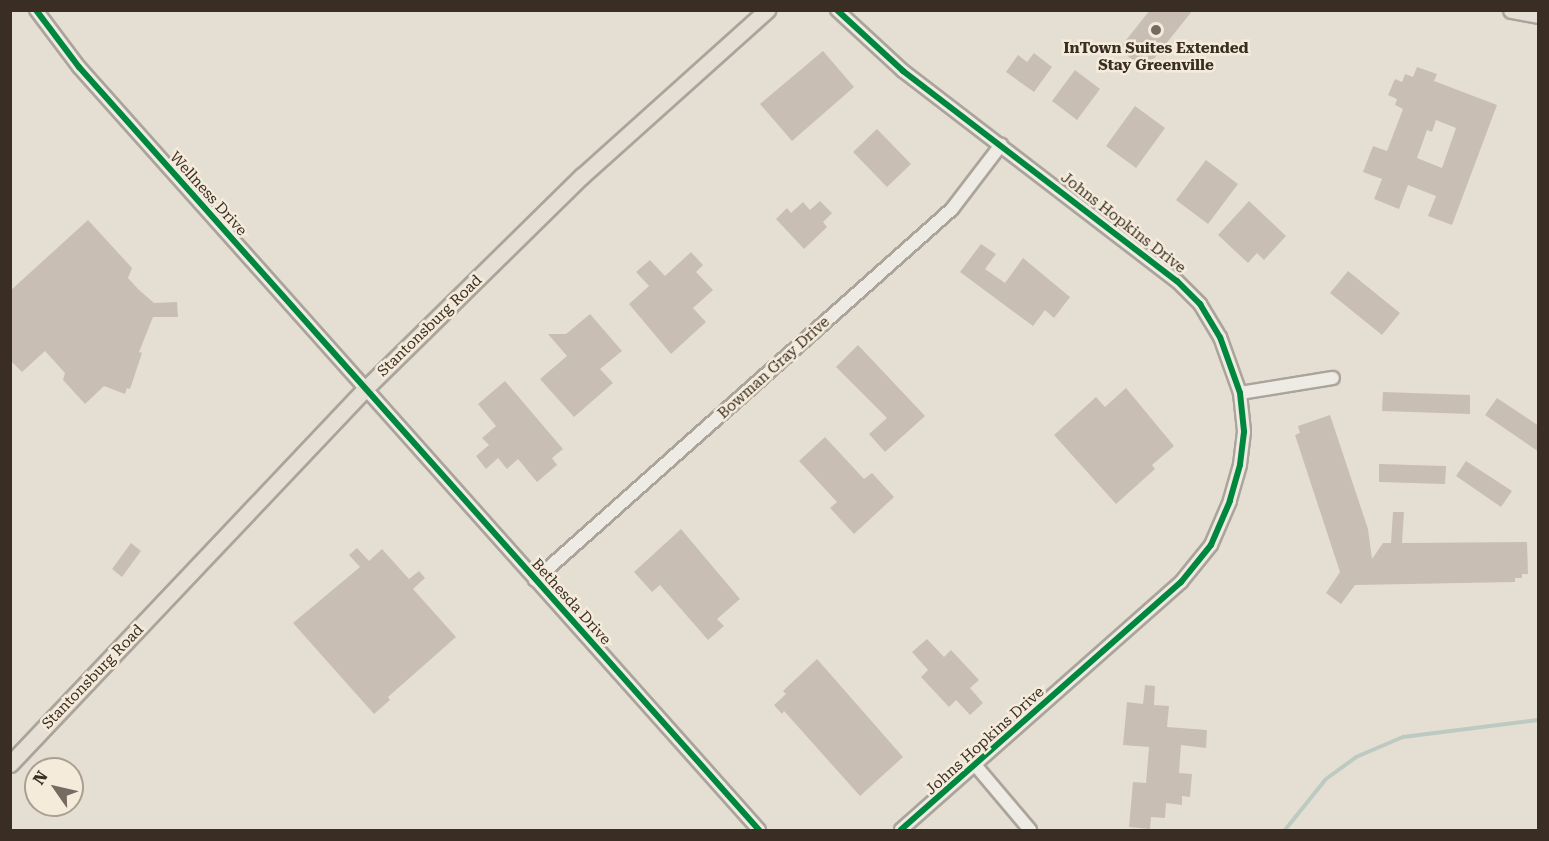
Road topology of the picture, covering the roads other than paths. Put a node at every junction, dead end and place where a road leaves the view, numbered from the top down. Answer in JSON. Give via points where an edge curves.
{"nodes":[{"id":1,"x":36,"y":10,"type":"edge"},
{"id":2,"x":767,"y":10,"type":"edge"},
{"id":3,"x":837,"y":10,"type":"edge"},
{"id":4,"x":1511,"y":10,"type":"edge"},
{"id":5,"x":1539,"y":15,"type":"edge"},
{"id":6,"x":1001,"y":145,"type":"junction"},
{"id":7,"x":1333,"y":378,"type":"dead end"},
{"id":8,"x":365,"y":389,"type":"junction"},
{"id":9,"x":1240,"y":393,"type":"junction"},
{"id":10,"x":535,"y":580,"type":"junction"},
{"id":11,"x":10,"y":764,"type":"edge"},
{"id":12,"x":976,"y":766,"type":"junction"},
{"id":13,"x":759,"y":831,"type":"edge"},
{"id":14,"x":901,"y":831,"type":"edge"},
{"id":15,"x":1030,"y":831,"type":"edge"}],
"edges":[{"from":1,"to":8,"type":"street","name":"Wellness Drive","via":[[79,67]]},
{"from":2,"to":8,"type":"main road","name":"Stantonsburg Road","via":[[582,176]]},
{"from":3,"to":6,"type":"street","name":"Johns Hopkins Drive","via":[[903,71]]},
{"from":4,"to":5,"type":"main road"},
{"from":6,"to":9,"type":"street","name":"Johns Hopkins Drive","via":[[1177,281],[1200,304],[1220,337]]},
{"from":6,"to":10,"type":"street","name":"Bowman Gray Drive","via":[[952,208]]},
{"from":7,"to":9,"type":"street"},
{"from":8,"to":10,"type":"street","name":"Bethesda Drive"},
{"from":8,"to":11,"type":"main road","name":"Stantonsburg Road"},
{"from":9,"to":12,"type":"street","name":"Johns Hopkins Drive","via":[[1244,432],[1240,465],[1211,545],[1181,582]]},
{"from":10,"to":13,"type":"street","name":"Bethesda Drive"},
{"from":12,"to":14,"type":"street","name":"Johns Hopkins Drive"},
{"from":12,"to":15,"type":"street"}]}
